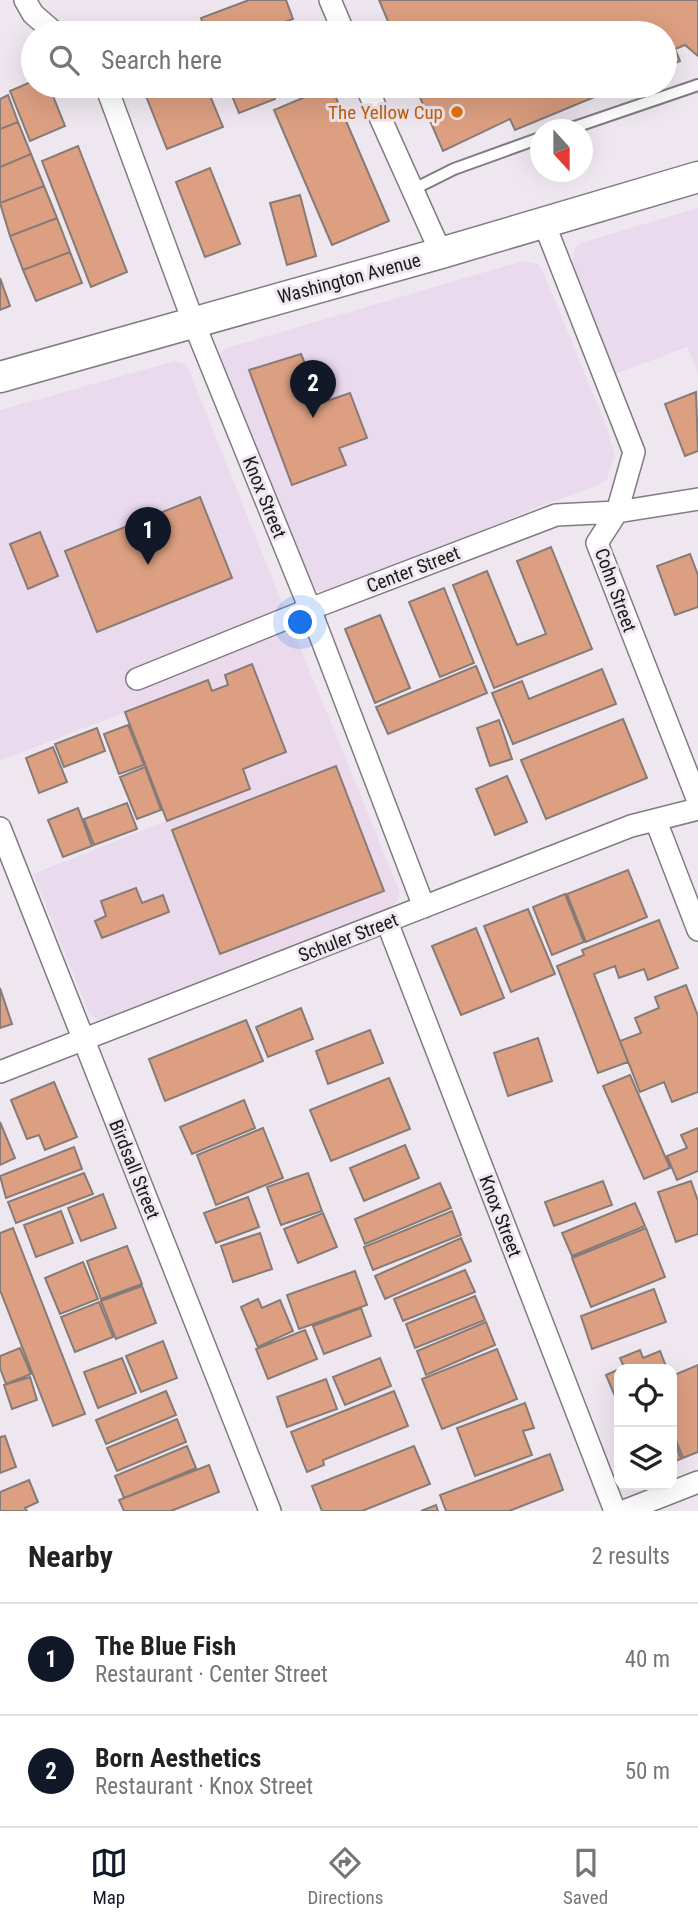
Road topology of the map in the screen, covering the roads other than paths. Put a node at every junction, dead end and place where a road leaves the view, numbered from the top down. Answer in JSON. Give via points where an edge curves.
{"nodes":[{"id":1,"x":25,"y":0,"type":"edge"},
{"id":2,"x":330,"y":0,"type":"edge"},
{"id":3,"x":41,"y":21,"type":"edge"},
{"id":4,"x":339,"y":21,"type":"edge"},
{"id":5,"x":698,"y":85,"type":"edge"},
{"id":6,"x":677,"y":92,"type":"edge"},
{"id":7,"x":110,"y":98,"type":"edge"},
{"id":8,"x":371,"y":98,"type":"edge"},
{"id":9,"x":660,"y":98,"type":"edge"},
{"id":10,"x":593,"y":121,"type":"edge"},
{"id":11,"x":530,"y":142,"type":"edge"},
{"id":12,"x":698,"y":177,"type":"edge"},
{"id":13,"x":412,"y":190,"type":"junction"},
{"id":14,"x":544,"y":223,"type":"junction"},
{"id":15,"x":441,"y":253,"type":"junction"},
{"id":16,"x":194,"y":321,"type":"junction"},
{"id":17,"x":0,"y":377,"type":"edge"},
{"id":18,"x":698,"y":499,"type":"edge"},
{"id":19,"x":617,"y":512,"type":"junction"},
{"id":20,"x":310,"y":608,"type":"junction"},
{"id":21,"x":138,"y":679,"type":"dead end"},
{"id":22,"x":698,"y":802,"type":"edge"},
{"id":23,"x":698,"y":809,"type":"edge"},
{"id":24,"x":656,"y":821,"type":"junction"},
{"id":25,"x":0,"y":828,"type":"edge"},
{"id":26,"x":424,"y":907,"type":"junction"},
{"id":27,"x":387,"y":922,"type":"junction"},
{"id":28,"x":698,"y":930,"type":"edge"},
{"id":29,"x":84,"y":1040,"type":"junction"},
{"id":30,"x":0,"y":1072,"type":"edge"},
{"id":31,"x":698,"y":1482,"type":"edge"},
{"id":32,"x":270,"y":1511,"type":"edge"},
{"id":33,"x":615,"y":1511,"type":"edge"},
{"id":34,"x":624,"y":1511,"type":"edge"}],
"edges":[{"from":1,"to":3,"type":"street"},
{"from":2,"to":4,"type":"street"},
{"from":5,"to":6,"type":"lane"},
{"from":7,"to":16,"type":"street","name":"Knox Street"},
{"from":8,"to":13,"type":"street"},
{"from":9,"to":10,"type":"lane"},
{"from":11,"to":13,"type":"lane","via":[[454,169]]},
{"from":12,"to":14,"type":"main road","name":"Washington Avenue"},
{"from":13,"to":15,"type":"street"},
{"from":14,"to":15,"type":"main road","name":"Washington Avenue"},
{"from":14,"to":19,"type":"street","name":"Cohn Street","via":[[634,452]]},
{"from":15,"to":16,"type":"main road","name":"Washington Avenue"},
{"from":16,"to":17,"type":"main road","name":"Washington Avenue"},
{"from":16,"to":20,"type":"street","name":"Knox Street"},
{"from":18,"to":19,"type":"street","name":"Center Street"},
{"from":19,"to":20,"type":"street","name":"Center Street","via":[[556,515]]},
{"from":19,"to":22,"type":"street","name":"Cohn Street","via":[[597,543]]},
{"from":20,"to":21,"type":"street","name":"Center Street"},
{"from":20,"to":26,"type":"street","name":"Knox Street"},
{"from":23,"to":24,"type":"street","name":"Schuler Street"},
{"from":24,"to":26,"type":"street","name":"Schuler Street"},
{"from":24,"to":28,"type":"street"},
{"from":25,"to":29,"type":"street","name":"Birdsall Street"},
{"from":26,"to":27,"type":"street","name":"Schuler Street"},
{"from":27,"to":29,"type":"street","name":"Schuler Street"},
{"from":27,"to":33,"type":"street","name":"Knox Street"},
{"from":29,"to":30,"type":"street","name":"Schuler Street"},
{"from":29,"to":32,"type":"street","name":"Birdsall Street"},
{"from":31,"to":34,"type":"street"}]}
